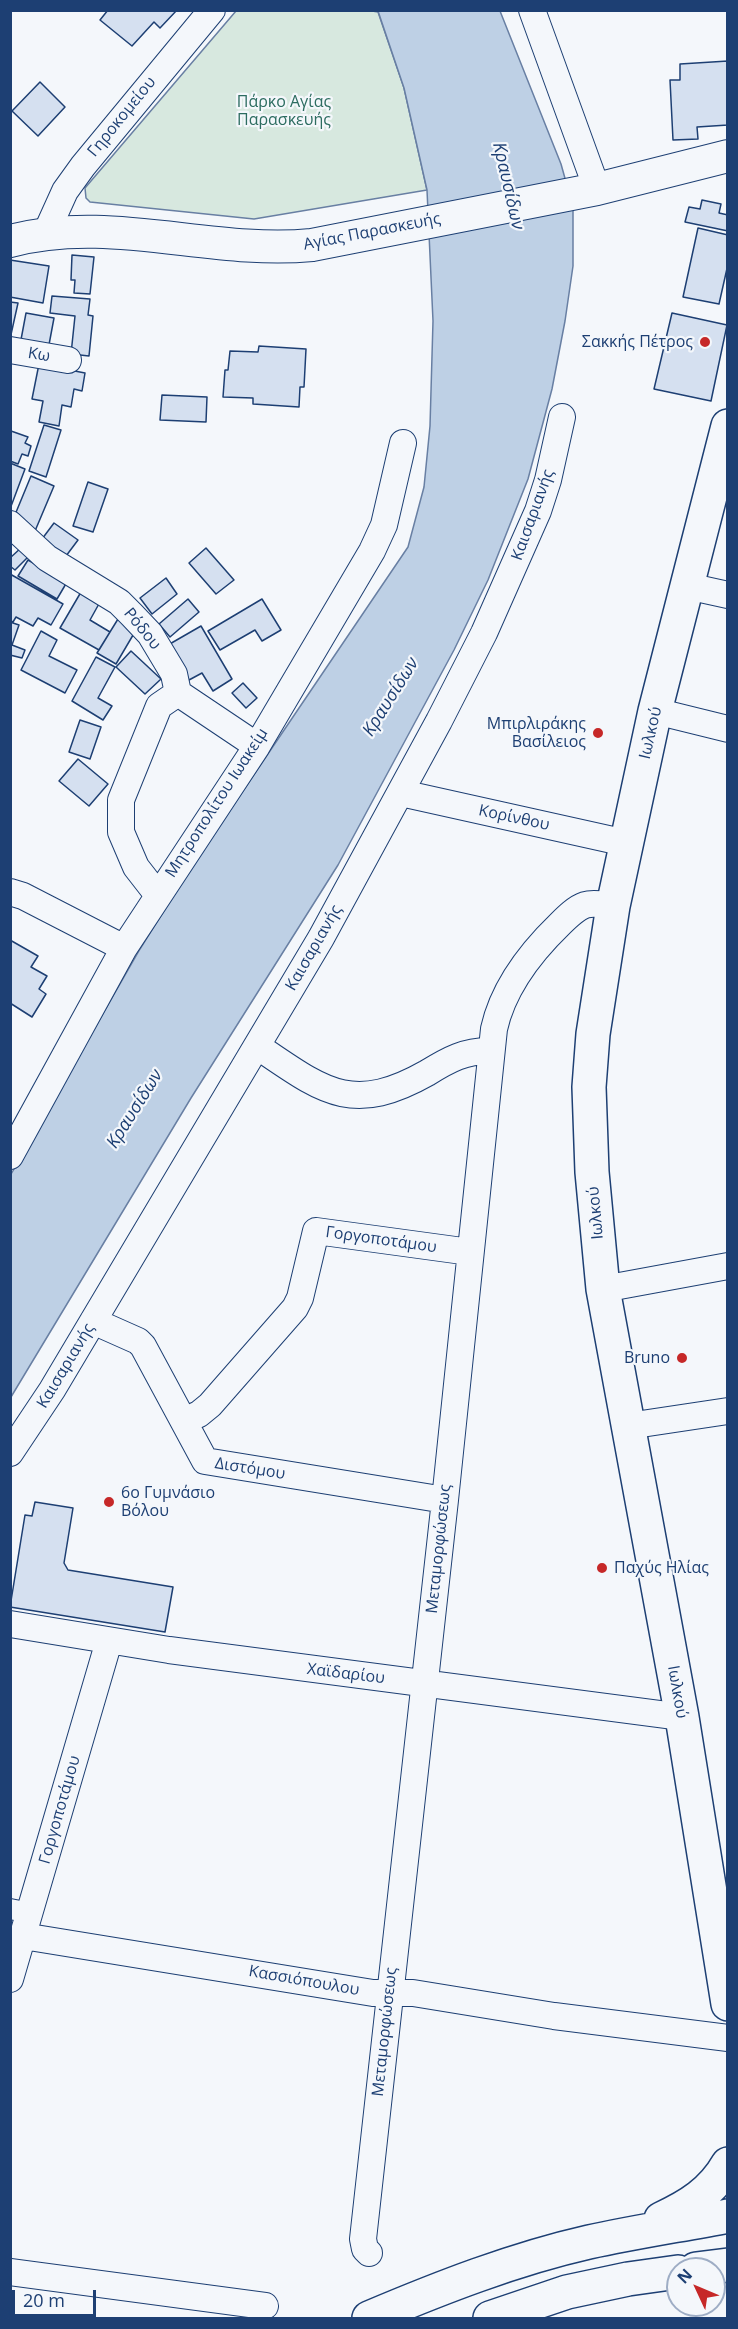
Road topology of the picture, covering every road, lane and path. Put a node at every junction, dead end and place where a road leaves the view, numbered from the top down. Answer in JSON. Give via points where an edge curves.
{"nodes":[{"id":1,"x":212,"y":10,"type":"edge"},
{"id":2,"x":541,"y":15,"type":"edge"},
{"id":3,"x":728,"y":156,"type":"edge"},
{"id":4,"x":588,"y":191,"type":"junction"},
{"id":5,"x":46,"y":233,"type":"junction"},
{"id":6,"x":10,"y":241,"type":"edge"},
{"id":7,"x":10,"y":350,"type":"edge"},
{"id":8,"x":68,"y":360,"type":"dead end"},
{"id":9,"x":562,"y":417,"type":"dead end"},
{"id":10,"x":404,"y":443,"type":"dead end"},
{"id":11,"x":725,"y":446,"type":"edge"},
{"id":12,"x":10,"y":524,"type":"edge"},
{"id":13,"x":687,"y":586,"type":"junction"},
{"id":14,"x":728,"y":595,"type":"edge"},
{"id":15,"x":178,"y":693,"type":"junction"},
{"id":16,"x":655,"y":711,"type":"junction"},
{"id":17,"x":728,"y":729,"type":"edge"},
{"id":18,"x":257,"y":746,"type":"junction"},
{"id":19,"x":401,"y":793,"type":"junction"},
{"id":20,"x":626,"y":843,"type":"junction"},
{"id":21,"x":10,"y":891,"type":"edge"},
{"id":22,"x":157,"y":894,"type":"junction"},
{"id":23,"x":613,"y":906,"type":"junction"},
{"id":24,"x":124,"y":948,"type":"junction"},
{"id":25,"x":257,"y":1046,"type":"junction"},
{"id":26,"x":491,"y":1051,"type":"junction"},
{"id":27,"x":10,"y":1156,"type":"edge"},
{"id":28,"x":470,"y":1252,"type":"junction"},
{"id":29,"x":728,"y":1266,"type":"edge"},
{"id":30,"x":603,"y":1289,"type":"junction"},
{"id":31,"x":93,"y":1321,"type":"junction"},
{"id":32,"x":728,"y":1412,"type":"edge"},
{"id":33,"x":184,"y":1421,"type":"junction"},
{"id":34,"x":628,"y":1426,"type":"junction"},
{"id":35,"x":10,"y":1453,"type":"edge"},
{"id":36,"x":445,"y":1500,"type":"junction"},
{"id":37,"x":10,"y":1624,"type":"edge"},
{"id":38,"x":109,"y":1641,"type":"junction"},
{"id":39,"x":425,"y":1684,"type":"junction"},
{"id":40,"x":682,"y":1717,"type":"junction"},
{"id":41,"x":719,"y":1893,"type":"edge"},
{"id":42,"x":21,"y":1919,"type":"edge"},
{"id":43,"x":10,"y":1980,"type":"edge"},
{"id":44,"x":390,"y":1992,"type":"junction"},
{"id":45,"x":728,"y":2004,"type":"edge"},
{"id":46,"x":728,"y":2038,"type":"edge"},
{"id":47,"x":728,"y":2164,"type":"edge"},
{"id":48,"x":728,"y":2216,"type":"edge"},
{"id":49,"x":644,"y":2231,"type":"junction"},
{"id":50,"x":369,"y":2253,"type":"dead end"},
{"id":51,"x":10,"y":2272,"type":"edge"},
{"id":52,"x":666,"y":2274,"type":"edge"},
{"id":53,"x":265,"y":2306,"type":"dead end"},
{"id":54,"x":369,"y":2319,"type":"edge"},
{"id":55,"x":490,"y":2319,"type":"edge"}],
"edges":[{"from":1,"to":5,"type":"street","name":"Γηροκομείου","via":[[83,166],[65,191]]},
{"from":2,"to":4,"type":"street"},
{"from":3,"to":4,"type":"street","name":"Αγίας Παρασκευής"},
{"from":4,"to":5,"type":"street","name":"Αγίας Παρασκευής","via":[[292,247],[93,231]]},
{"from":5,"to":6,"type":"street","name":"Αγίας Παρασκευής"},
{"from":7,"to":8,"type":"street","name":"Κω"},
{"from":9,"to":19,"type":"street","name":"Καισαριανής","via":[[548,480],[520,554]]},
{"from":10,"to":18,"type":"street","name":"Μητροπολίτου Ιωακείμ","via":[[384,525],[372,551]]},
{"from":11,"to":13,"type":"main road","name":"Ιωλκού"},
{"from":12,"to":15,"type":"street","name":"Ρόδου","via":[[47,558],[119,602],[132,615],[150,634],[174,674]]},
{"from":13,"to":14,"type":"street"},
{"from":13,"to":16,"type":"main road","name":"Ιωλκού"},
{"from":15,"to":18,"type":"street"},
{"from":15,"to":22,"type":"street","via":[[159,706],[121,800],[121,832],[136,867]]},
{"from":16,"to":17,"type":"street"},
{"from":16,"to":20,"type":"main road","name":"Ιωλκού"},
{"from":18,"to":22,"type":"street","name":"Μητροπολίτου Ιωακείμ"},
{"from":19,"to":20,"type":"street","name":"Κορίνθου"},
{"from":19,"to":25,"type":"street","name":"Καισαριανής"},
{"from":20,"to":23,"type":"main road","name":"Ιωλκού"},
{"from":21,"to":24,"type":"street"},
{"from":22,"to":24,"type":"street","name":"Μητροπολίτου Ιωακείμ"},
{"from":23,"to":26,"type":"street","name":"Μεταμορφώσεως","via":[[582,906],[543,941],[502,1001]]},
{"from":23,"to":30,"type":"main road","name":"Ιωλκού","via":[[593,1034],[589,1088]]},
{"from":24,"to":27,"type":"street","name":"Μητροπολίτου Ιωακείμ"},
{"from":25,"to":26,"type":"street","via":[[320,1087],[362,1096],[400,1087],[463,1054]]},
{"from":25,"to":31,"type":"street","name":"Καισαριανής"},
{"from":26,"to":28,"type":"street","name":"Μεταμορφώσεως"},
{"from":28,"to":33,"type":"street","name":"Γοργοποτάμου","via":[[316,1231],[295,1308],[210,1404]]},
{"from":28,"to":36,"type":"street","name":"Μεταμορφώσεως"},
{"from":29,"to":30,"type":"street"},
{"from":30,"to":34,"type":"main road","name":"Ιωλκού"},
{"from":31,"to":33,"type":"street","name":"Διστόμου","via":[[143,1346]]},
{"from":31,"to":35,"type":"street","name":"Καισαριανής"},
{"from":32,"to":34,"type":"street"},
{"from":33,"to":36,"type":"street","name":"Διστόμου","via":[[205,1461]]},
{"from":34,"to":40,"type":"main road","name":"Ιωλκού"},
{"from":36,"to":39,"type":"street","name":"Μεταμορφώσεως"},
{"from":37,"to":38,"type":"street","name":"Χαϊδαρίου"},
{"from":38,"to":39,"type":"street","name":"Χαϊδαρίου"},
{"from":38,"to":42,"type":"street","name":"Γοργοποτάμου"},
{"from":39,"to":40,"type":"street","name":"Χαϊδαρίου"},
{"from":39,"to":44,"type":"street","name":"Μεταμορφώσεως"},
{"from":40,"to":41,"type":"main road","name":"Ιωλκού"},
{"from":41,"to":45,"type":"main road","name":"Ιωλκού"},
{"from":42,"to":43,"type":"street","name":"Γοργοποτάμου"},
{"from":42,"to":44,"type":"street","name":"Κασσιόπουλου","via":[[373,1993]]},
{"from":44,"to":46,"type":"street","name":"Κασσιόπουλου"},
{"from":44,"to":50,"type":"street","name":"Μεταμορφώσεως","via":[[363,2239]]},
{"from":47,"to":49,"type":"main road","via":[[705,2194]]},
{"from":48,"to":49,"type":"main road"},
{"from":49,"to":54,"type":"main road","via":[[504,2267]]},
{"from":51,"to":53,"type":"street"},
{"from":52,"to":55,"type":"main road","via":[[567,2292]]}]}
